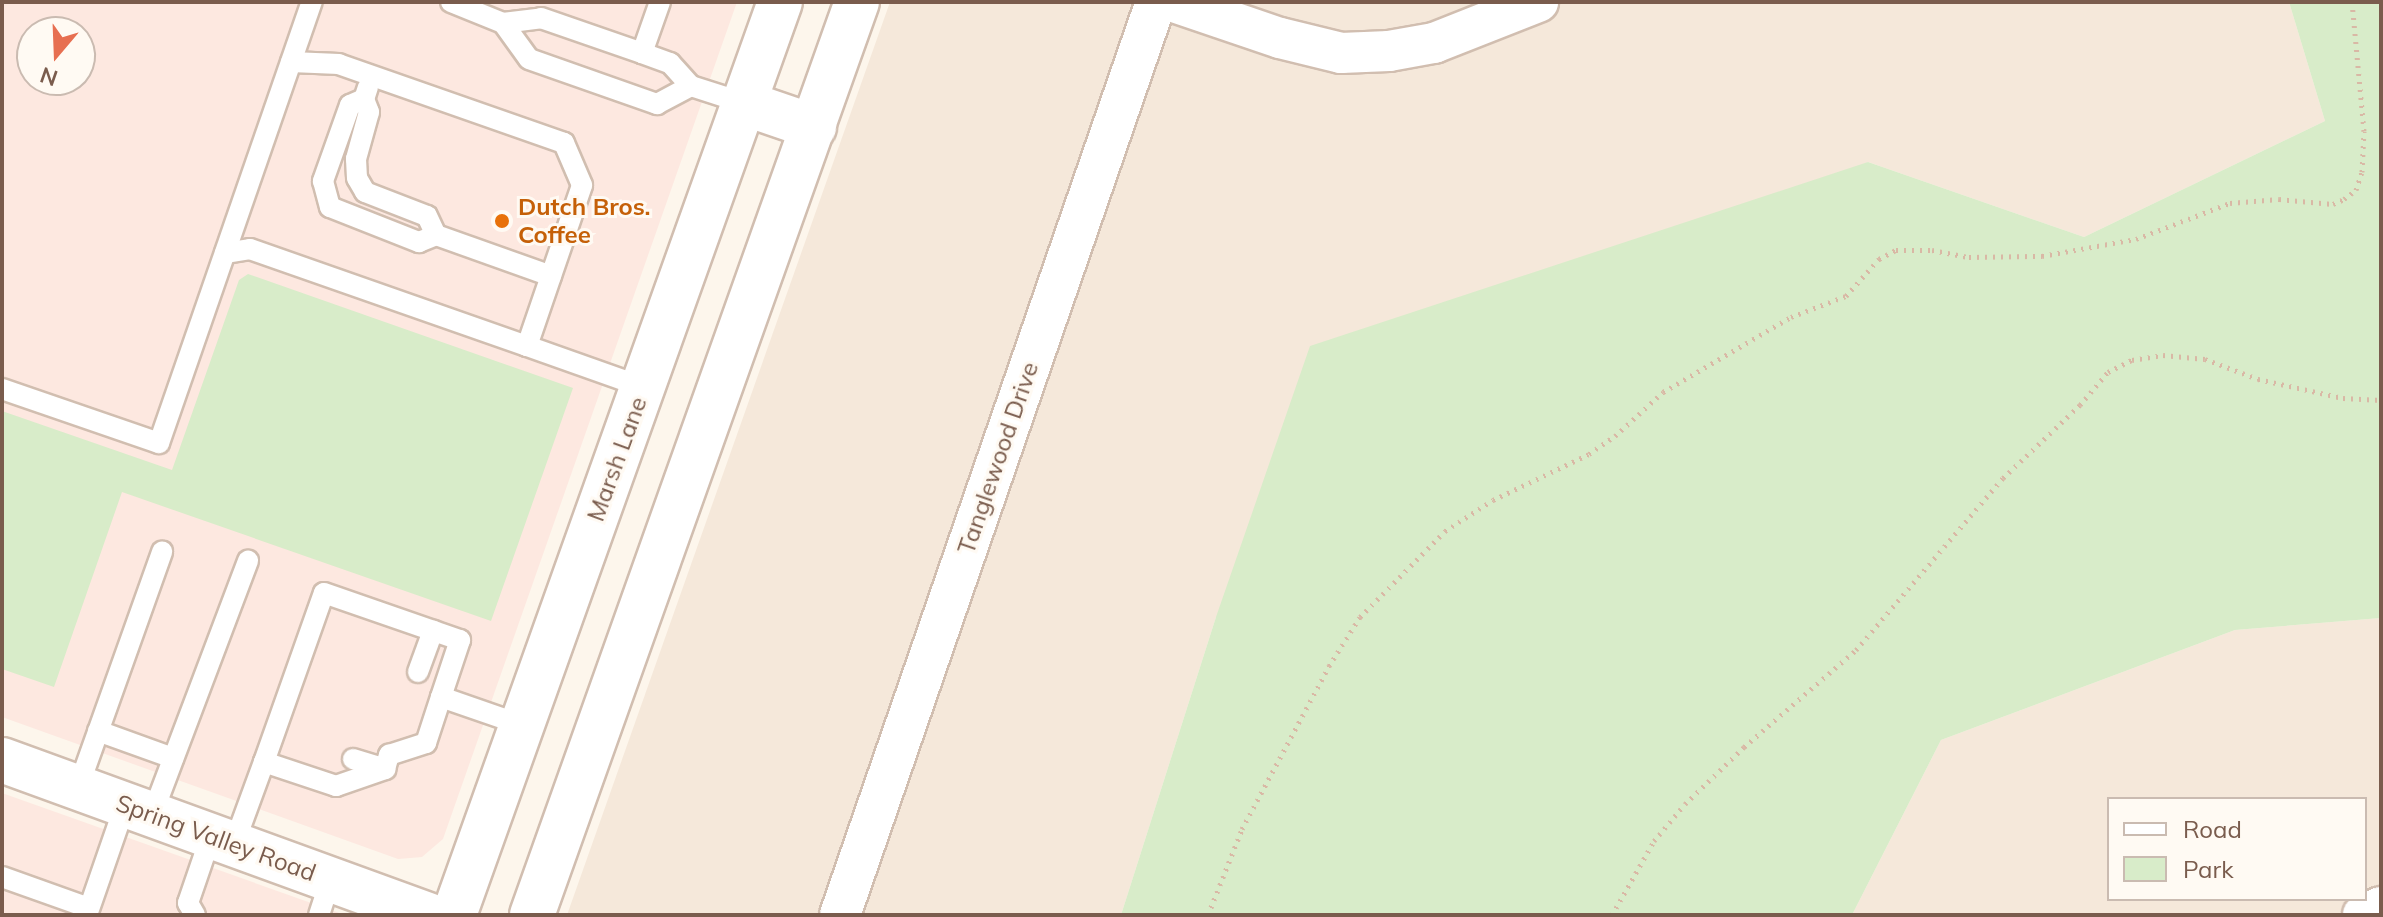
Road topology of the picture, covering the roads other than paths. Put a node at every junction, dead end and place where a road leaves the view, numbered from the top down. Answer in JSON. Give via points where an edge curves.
{"nodes":[{"id":1,"x":312,"y":2,"type":"edge"},
{"id":2,"x":660,"y":2,"type":"edge"},
{"id":3,"x":780,"y":2,"type":"edge"},
{"id":4,"x":857,"y":2,"type":"edge"},
{"id":5,"x":1156,"y":2,"type":"edge"},
{"id":6,"x":1174,"y":2,"type":"edge"},
{"id":7,"x":1538,"y":2,"type":"edge"},
{"id":8,"x":457,"y":3,"type":"edge"},
{"id":9,"x":503,"y":23,"type":"junction"},
{"id":10,"x":642,"y":53,"type":"junction"},
{"id":11,"x":291,"y":62,"type":"junction"},
{"id":12,"x":372,"y":75,"type":"junction"},
{"id":13,"x":691,"y":86,"type":"junction"},
{"id":14,"x":364,"y":99,"type":"junction"},
{"id":15,"x":744,"y":103,"type":"junction"},
{"id":16,"x":814,"y":127,"type":"junction"},
{"id":17,"x":436,"y":235,"type":"junction"},
{"id":18,"x":225,"y":253,"type":"junction"},
{"id":19,"x":551,"y":276,"type":"junction"},
{"id":20,"x":527,"y":346,"type":"junction"},
{"id":21,"x":643,"y":387,"type":"junction"},
{"id":22,"x":2,"y":389,"type":"edge"},
{"id":23,"x":162,"y":552,"type":"dead end"},
{"id":24,"x":248,"y":561,"type":"dead end"},
{"id":25,"x":433,"y":631,"type":"junction"},
{"id":26,"x":418,"y":672,"type":"dead end"},
{"id":27,"x":441,"y":697,"type":"junction"},
{"id":28,"x":522,"y":725,"type":"junction"},
{"id":29,"x":98,"y":731,"type":"junction"},
{"id":30,"x":397,"y":734,"type":"dead end"},
{"id":31,"x":173,"y":758,"type":"junction"},
{"id":32,"x":353,"y":759,"type":"dead end"},
{"id":33,"x":2,"y":760,"type":"edge"},
{"id":34,"x":264,"y":762,"type":"junction"},
{"id":35,"x":387,"y":762,"type":"junction"},
{"id":36,"x":78,"y":788,"type":"junction"},
{"id":37,"x":139,"y":810,"type":"junction"},
{"id":38,"x":223,"y":840,"type":"junction"},
{"id":39,"x":2,"y":877,"type":"edge"},
{"id":40,"x":325,"y":897,"type":"edge"},
{"id":41,"x":54,"y":906,"type":"edge"},
{"id":42,"x":2381,"y":907,"type":"edge"},
{"id":43,"x":88,"y":911,"type":"edge"},
{"id":44,"x":195,"y":915,"type":"edge"},
{"id":45,"x":429,"y":915,"type":"edge"},
{"id":46,"x":454,"y":915,"type":"edge"},
{"id":47,"x":532,"y":915,"type":"edge"},
{"id":48,"x":840,"y":915,"type":"edge"},
{"id":49,"x":2363,"y":915,"type":"edge"}],
"edges":[{"from":1,"to":11,"type":"lane"},
{"from":2,"to":10,"type":"lane"},
{"from":3,"to":15,"type":"main road","name":"Marsh Lane"},
{"from":4,"to":16,"type":"main road"},
{"from":5,"to":48,"type":"street","name":"Tanglewood Drive"},
{"from":6,"to":7,"type":"street","via":[[1341,53],[1434,43]]},
{"from":8,"to":9,"type":"lane"},
{"from":9,"to":10,"type":"lane","via":[[541,18]]},
{"from":9,"to":13,"type":"lane","via":[[529,59],[657,104]]},
{"from":10,"to":13,"type":"lane","via":[[670,63]]},
{"from":11,"to":12,"type":"lane","via":[[339,64]]},
{"from":11,"to":18,"type":"lane"},
{"from":12,"to":14,"type":"lane"},
{"from":12,"to":19,"type":"lane","via":[[564,143],[582,185]]},
{"from":13,"to":15,"type":"lane"},
{"from":14,"to":17,"type":"lane","via":[[369,112],[356,159],[357,178],[365,192],[427,216]]},
{"from":14,"to":17,"type":"lane","via":[[350,105],[323,181],[330,207],[419,242]]},
{"from":15,"to":16,"type":"main road"},
{"from":15,"to":21,"type":"main road","name":"Marsh Lane"},
{"from":16,"to":47,"type":"main road"},
{"from":17,"to":19,"type":"lane"},
{"from":18,"to":20,"type":"lane","via":[[250,249]]},
{"from":18,"to":22,"type":"lane","via":[[159,443]]},
{"from":19,"to":20,"type":"lane"},
{"from":20,"to":21,"type":"lane"},
{"from":21,"to":28,"type":"main road","name":"Marsh Lane"},
{"from":23,"to":29,"type":"lane"},
{"from":24,"to":31,"type":"lane"},
{"from":25,"to":26,"type":"lane"},
{"from":25,"to":27,"type":"lane","via":[[460,640]]},
{"from":25,"to":34,"type":"lane","via":[[324,593],[282,734]]},
{"from":27,"to":28,"type":"lane"},
{"from":27,"to":35,"type":"lane","via":[[426,743]]},
{"from":28,"to":46,"type":"main road","name":"Marsh Lane"},
{"from":29,"to":31,"type":"lane"},
{"from":29,"to":36,"type":"lane"},
{"from":30,"to":35,"type":"lane"},
{"from":31,"to":37,"type":"lane"},
{"from":32,"to":35,"type":"lane"},
{"from":33,"to":36,"type":"main road","name":"Spring Valley Road"},
{"from":34,"to":35,"type":"lane","via":[[336,786]]},
{"from":34,"to":38,"type":"lane"},
{"from":36,"to":37,"type":"main road","name":"Spring Valley Road"},
{"from":37,"to":38,"type":"main road","name":"Spring Valley Road"},
{"from":37,"to":43,"type":"lane"},
{"from":38,"to":40,"type":"main road","name":"Spring Valley Road"},
{"from":38,"to":44,"type":"lane","via":[[188,903]]},
{"from":39,"to":41,"type":"lane"},
{"from":40,"to":45,"type":"main road","name":"Spring Valley Road"},
{"from":41,"to":43,"type":"lane"},
{"from":42,"to":49,"type":"street"}]}
